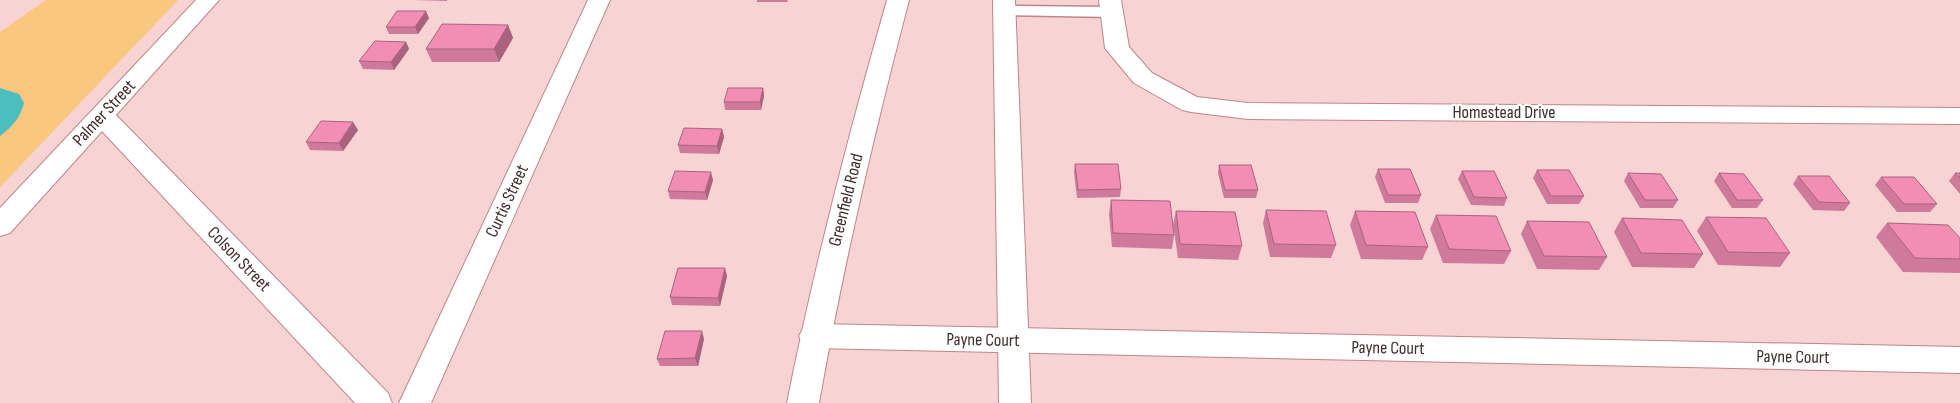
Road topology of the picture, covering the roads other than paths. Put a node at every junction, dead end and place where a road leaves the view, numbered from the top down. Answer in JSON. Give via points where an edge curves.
{"nodes":[{"id":1,"x":208,"y":0,"type":"edge"},
{"id":2,"x":599,"y":0,"type":"edge"},
{"id":3,"x":898,"y":0,"type":"edge"},
{"id":4,"x":1004,"y":6,"type":"edge"},
{"id":5,"x":1111,"y":6,"type":"edge"},
{"id":6,"x":102,"y":116,"type":"junction"},
{"id":7,"x":1960,"y":116,"type":"edge"},
{"id":8,"x":0,"y":226,"type":"edge"},
{"id":9,"x":816,"y":336,"type":"junction"},
{"id":10,"x":1013,"y":340,"type":"junction"},
{"id":11,"x":1960,"y":360,"type":"edge"},
{"id":12,"x":376,"y":403,"type":"edge"},
{"id":13,"x":415,"y":403,"type":"edge"},
{"id":14,"x":803,"y":403,"type":"edge"},
{"id":15,"x":1015,"y":403,"type":"edge"}],
"edges":[{"from":1,"to":6,"type":"street","name":"Palmer Street"},
{"from":2,"to":13,"type":"street","name":"Curtis Street"},
{"from":3,"to":9,"type":"street","name":"Greenfield Road","via":[[828,272]]},
{"from":4,"to":5,"type":"lane"},
{"from":4,"to":10,"type":"street"},
{"from":5,"to":7,"type":"street","name":"Homestead Drive","via":[[1117,48],[1143,78],[1191,104],[1248,111]]},
{"from":6,"to":8,"type":"street","name":"Palmer Street"},
{"from":6,"to":12,"type":"street","name":"Colson Street"},
{"from":9,"to":10,"type":"street","name":"Payne Court"},
{"from":9,"to":14,"type":"street","name":"Greenfield Road"},
{"from":10,"to":11,"type":"street","name":"Payne Court"},
{"from":10,"to":15,"type":"street"}]}
